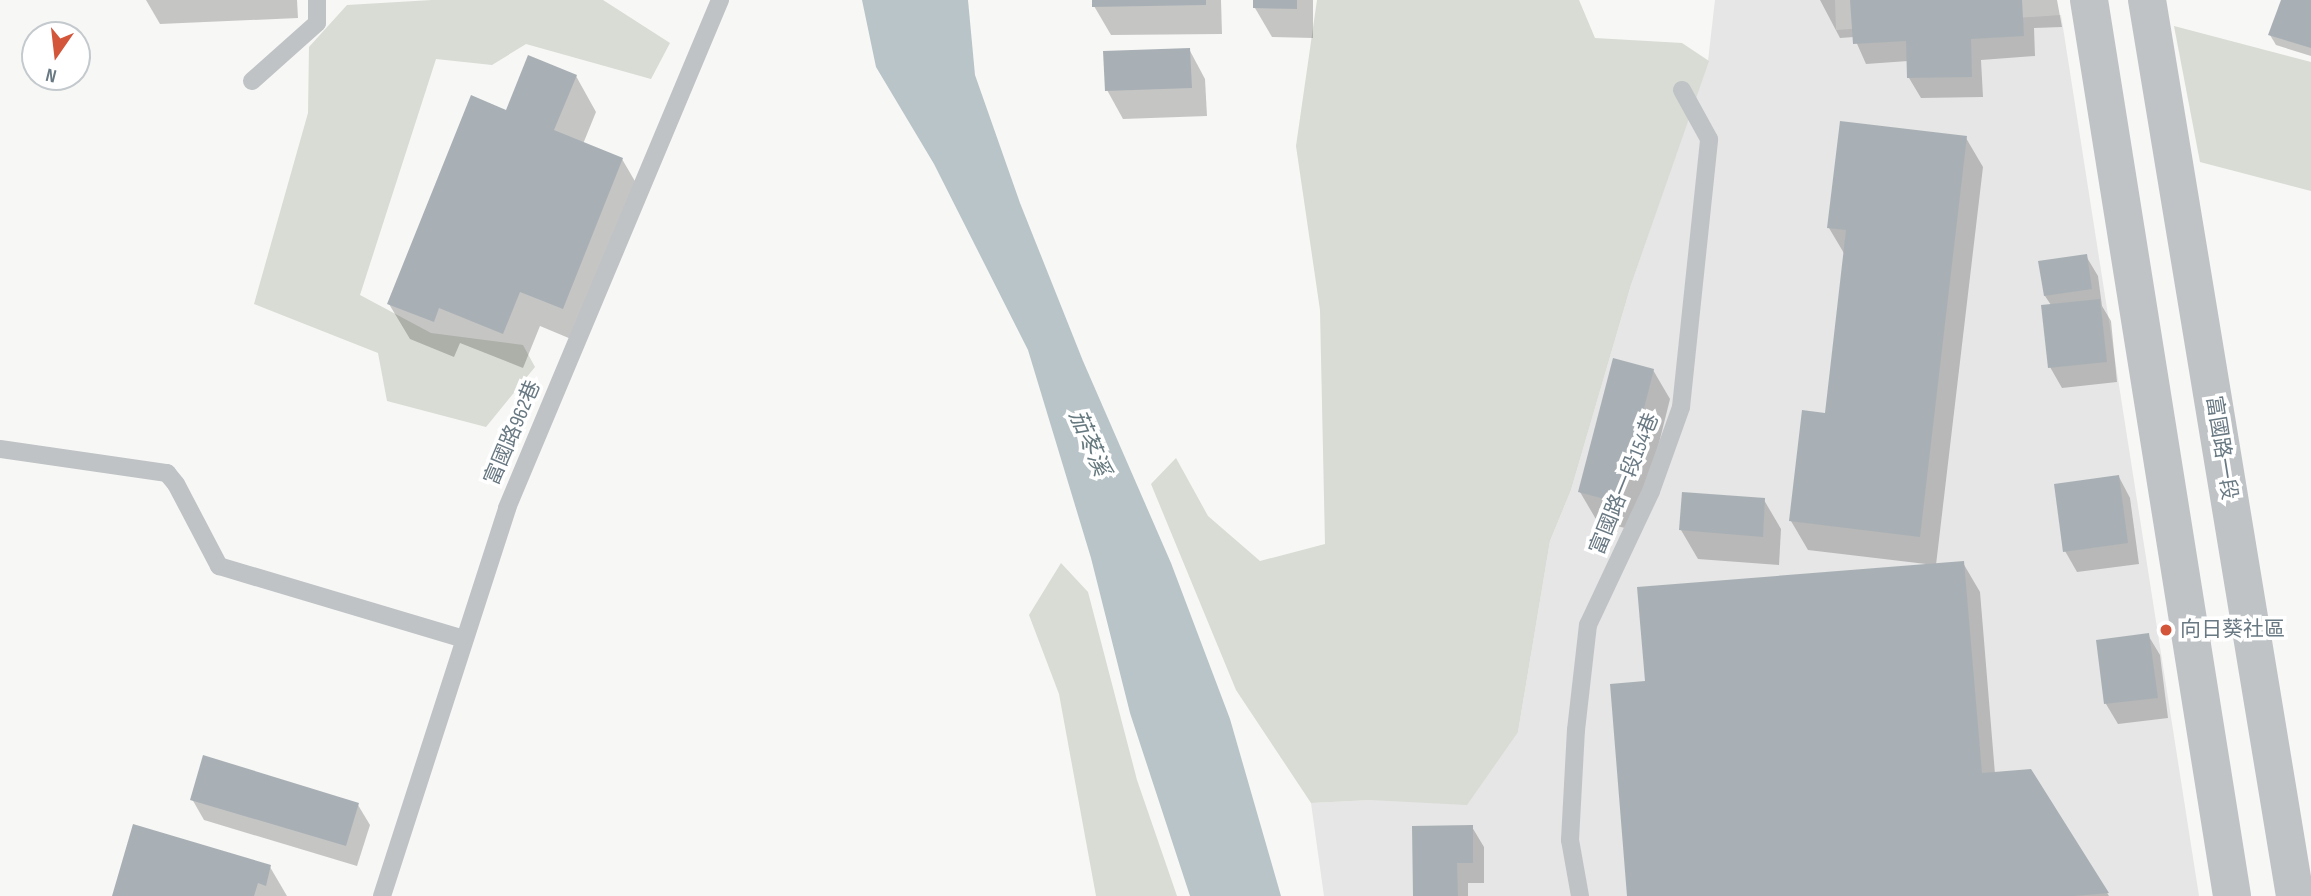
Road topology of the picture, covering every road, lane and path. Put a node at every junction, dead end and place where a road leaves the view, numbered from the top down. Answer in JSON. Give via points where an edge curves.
{"nodes":[{"id":1,"x":317,"y":0,"type":"edge"},
{"id":2,"x":720,"y":0,"type":"edge"},
{"id":3,"x":2089,"y":0,"type":"edge"},
{"id":4,"x":2147,"y":0,"type":"edge"},
{"id":5,"x":252,"y":81,"type":"dead end"},
{"id":6,"x":1682,"y":90,"type":"dead end"},
{"id":7,"x":0,"y":449,"type":"edge"},
{"id":8,"x":464,"y":639,"type":"junction"},
{"id":9,"x":382,"y":896,"type":"edge"},
{"id":10,"x":1580,"y":896,"type":"edge"},
{"id":11,"x":2232,"y":896,"type":"edge"},
{"id":12,"x":2295,"y":896,"type":"edge"}],
"edges":[{"from":1,"to":5,"type":"lane","via":[[317,23]]},
{"from":2,"to":8,"type":"lane","name":"富國路962巷","via":[[507,508]]},
{"from":3,"to":11,"type":"street"},
{"from":4,"to":12,"type":"street","name":"富國路一段"},
{"from":6,"to":10,"type":"lane","name":"富國路一段154巷","via":[[1709,139],[1681,407],[1651,491],[1588,625],[1570,840]]},
{"from":7,"to":8,"type":"lane","via":[[167,472],[219,566]]},
{"from":8,"to":9,"type":"lane","name":"富國路962巷"}]}
